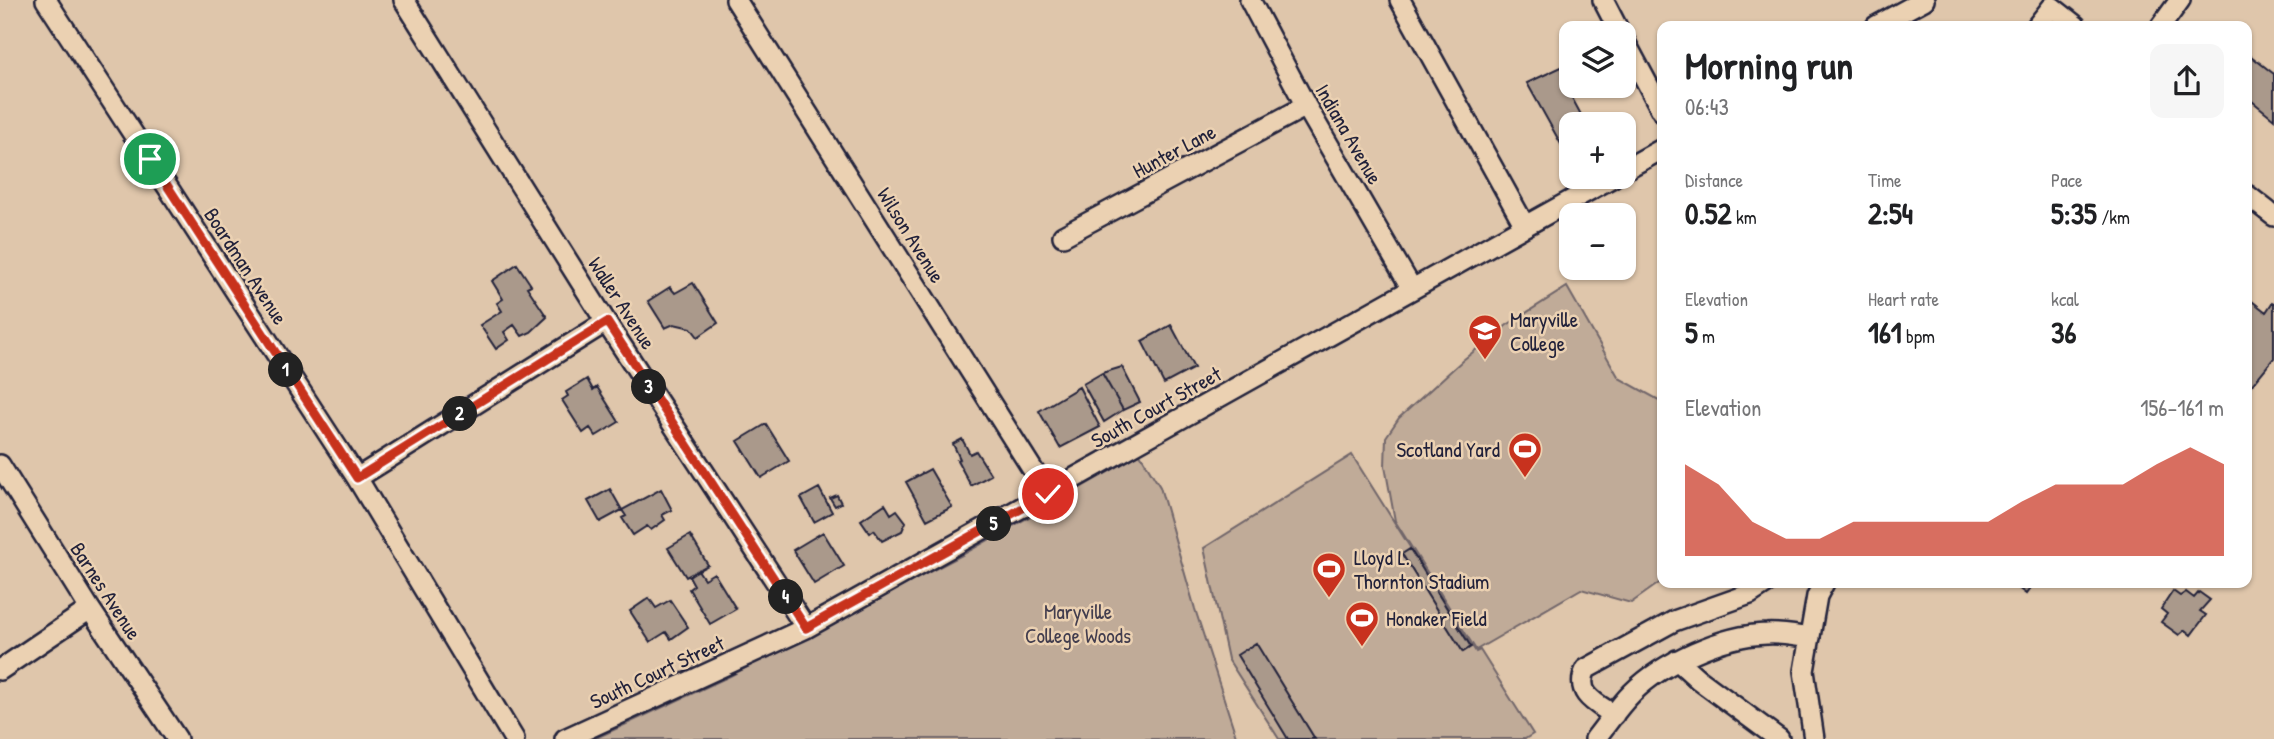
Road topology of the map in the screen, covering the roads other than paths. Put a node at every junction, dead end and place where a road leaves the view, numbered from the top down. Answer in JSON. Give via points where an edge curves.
{"nodes":[{"id":1,"x":46,"y":0,"type":"edge"},
{"id":2,"x":404,"y":0,"type":"edge"},
{"id":3,"x":736,"y":0,"type":"edge"},
{"id":4,"x":1250,"y":0,"type":"edge"},
{"id":5,"x":1400,"y":0,"type":"edge"},
{"id":6,"x":1602,"y":0,"type":"edge"},
{"id":7,"x":2180,"y":0,"type":"edge"},
{"id":8,"x":1912,"y":3,"type":"edge"},
{"id":9,"x":1613,"y":21,"type":"edge"},
{"id":10,"x":1885,"y":21,"type":"edge"},
{"id":11,"x":2041,"y":21,"type":"edge"},
{"id":12,"x":2070,"y":21,"type":"edge"},
{"id":13,"x":2165,"y":21,"type":"edge"},
{"id":14,"x":1636,"y":62,"type":"edge"},
{"id":15,"x":1657,"y":102,"type":"edge"},
{"id":16,"x":1306,"y":106,"type":"junction"},
{"id":17,"x":1657,"y":152,"type":"edge"},
{"id":18,"x":1636,"y":163,"type":"edge"},
{"id":19,"x":1591,"y":189,"type":"edge"},
{"id":20,"x":2252,"y":199,"type":"edge"},
{"id":21,"x":2274,"y":216,"type":"edge"},
{"id":22,"x":1525,"y":226,"type":"junction"},
{"id":23,"x":1063,"y":236,"type":"dead end"},
{"id":24,"x":1412,"y":289,"type":"junction"},
{"id":25,"x":607,"y":322,"type":"junction"},
{"id":26,"x":0,"y":466,"type":"edge"},
{"id":27,"x":357,"y":478,"type":"junction"},
{"id":28,"x":1048,"y":494,"type":"junction"},
{"id":29,"x":1759,"y":588,"type":"edge"},
{"id":30,"x":1821,"y":588,"type":"edge"},
{"id":31,"x":90,"y":609,"type":"junction"},
{"id":32,"x":806,"y":628,"type":"junction"},
{"id":33,"x":1810,"y":638,"type":"junction"},
{"id":34,"x":1677,"y":660,"type":"junction"},
{"id":35,"x":0,"y":670,"type":"edge"},
{"id":36,"x":1614,"y":716,"type":"junction"},
{"id":37,"x":177,"y":739,"type":"edge"},
{"id":38,"x":514,"y":739,"type":"edge"},
{"id":39,"x":565,"y":739,"type":"edge"},
{"id":40,"x":1595,"y":739,"type":"edge"},
{"id":41,"x":1779,"y":739,"type":"edge"},
{"id":42,"x":1814,"y":739,"type":"edge"}],
"edges":[{"from":1,"to":27,"type":"street","name":"Boardman Avenue"},
{"from":2,"to":25,"type":"street","name":"Waller Avenue"},
{"from":3,"to":28,"type":"street","name":"Wilson Avenue"},
{"from":4,"to":16,"type":"street","name":"Indiana Avenue"},
{"from":5,"to":22,"type":"street"},
{"from":6,"to":9,"type":"street"},
{"from":7,"to":13,"type":"street"},
{"from":8,"to":10,"type":"street"},
{"from":11,"to":12,"type":"street","via":[[2052,7]]},
{"from":14,"to":15,"type":"street"},
{"from":16,"to":23,"type":"street","name":"Hunter Lane"},
{"from":16,"to":24,"type":"street","name":"Indiana Avenue"},
{"from":17,"to":18,"type":"street"},
{"from":19,"to":22,"type":"street","name":"South Court Street"},
{"from":20,"to":21,"type":"street"},
{"from":22,"to":24,"type":"street","name":"South Court Street"},
{"from":24,"to":28,"type":"street","name":"South Court Street"},
{"from":25,"to":27,"type":"street"},
{"from":25,"to":32,"type":"street","name":"Waller Avenue"},
{"from":26,"to":31,"type":"street","name":"Barnes Avenue"},
{"from":27,"to":38,"type":"street","name":"Boardman Avenue"},
{"from":28,"to":32,"type":"street","name":"South Court Street"},
{"from":29,"to":36,"type":"street","via":[[1674,621],[1586,669],[1581,680],[1584,691]]},
{"from":30,"to":33,"type":"street"},
{"from":31,"to":35,"type":"street"},
{"from":31,"to":37,"type":"street","name":"Barnes Avenue"},
{"from":32,"to":39,"type":"street","name":"South Court Street"},
{"from":33,"to":34,"type":"street","via":[[1765,634],[1713,644]]},
{"from":33,"to":42,"type":"street","via":[[1804,671]]},
{"from":34,"to":36,"type":"street","via":[[1632,693]]},
{"from":34,"to":41,"type":"street"},
{"from":36,"to":40,"type":"street"}]}
